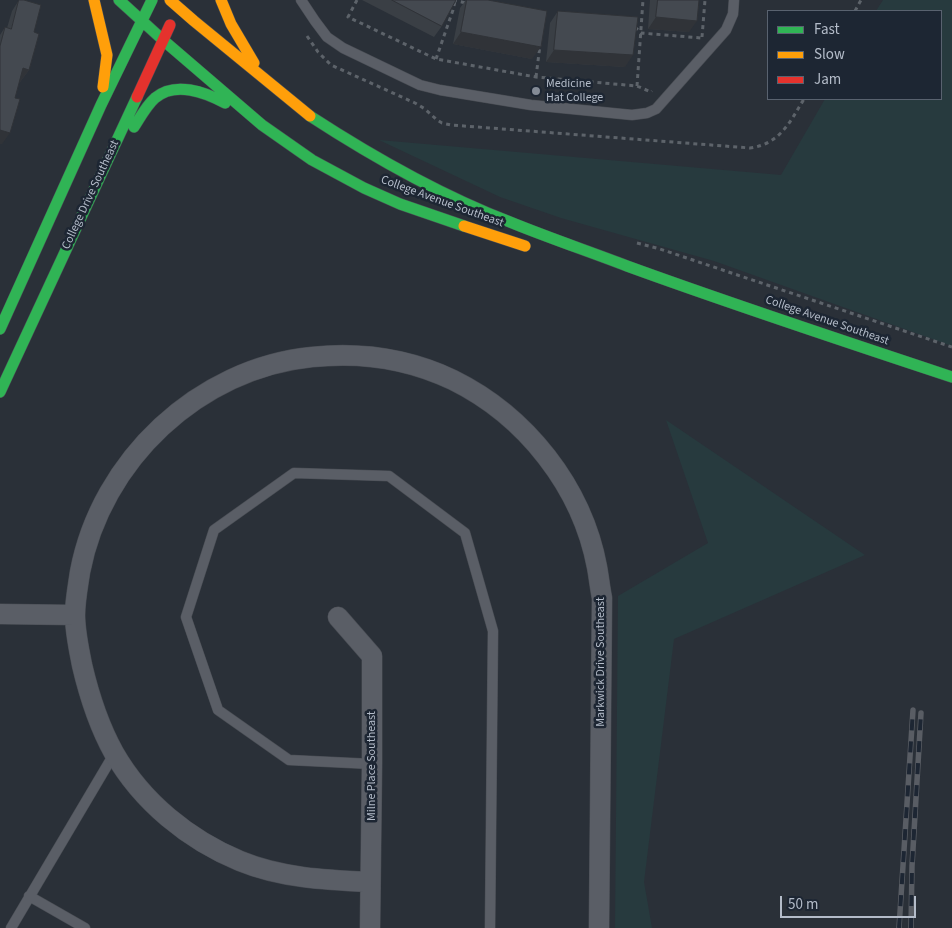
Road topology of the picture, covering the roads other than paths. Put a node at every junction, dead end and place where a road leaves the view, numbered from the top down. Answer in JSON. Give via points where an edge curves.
{"nodes":[{"id":1,"x":94,"y":0,"type":"edge"},
{"id":2,"x":119,"y":0,"type":"edge"},
{"id":3,"x":152,"y":0,"type":"edge"},
{"id":4,"x":221,"y":0,"type":"edge"},
{"id":5,"x":302,"y":0,"type":"edge"},
{"id":6,"x":734,"y":0,"type":"edge"},
{"id":7,"x":177,"y":3,"type":"edge"},
{"id":8,"x":141,"y":21,"type":"junction"},
{"id":9,"x":163,"y":40,"type":"junction"},
{"id":10,"x":264,"y":79,"type":"junction"},
{"id":11,"x":101,"y":105,"type":"junction"},
{"id":12,"x":262,"y":125,"type":"junction"},
{"id":13,"x":76,"y":227,"type":"junction"},
{"id":14,"x":538,"y":250,"type":"dead end"},
{"id":15,"x":630,"y":280,"type":"dead end"},
{"id":16,"x":693,"y":290,"type":"junction"},
{"id":17,"x":0,"y":329,"type":"edge"},
{"id":18,"x":952,"y":378,"type":"edge"},
{"id":19,"x":0,"y":392,"type":"edge"},
{"id":20,"x":0,"y":614,"type":"edge"},
{"id":21,"x":75,"y":615,"type":"junction"},
{"id":22,"x":338,"y":617,"type":"dead end"},
{"id":23,"x":114,"y":754,"type":"junction"},
{"id":24,"x":372,"y":764,"type":"junction"},
{"id":25,"x":370,"y":882,"type":"junction"},
{"id":26,"x":29,"y":896,"type":"junction"},
{"id":27,"x":11,"y":928,"type":"edge"},
{"id":28,"x":85,"y":928,"type":"edge"},
{"id":29,"x":370,"y":928,"type":"edge"},
{"id":30,"x":490,"y":928,"type":"edge"},
{"id":31,"x":599,"y":928,"type":"edge"}],
"edges":[{"from":1,"to":11,"type":"street","via":[[106,55]]},
{"from":2,"to":8,"type":"street","name":"College Avenue Southeast"},
{"from":3,"to":8,"type":"street"},
{"from":4,"to":10,"type":"street","via":[[231,24]]},
{"from":5,"to":6,"type":"lane","via":[[327,37],[420,85],[531,105],[632,116],[656,109],[707,52],[730,23]]},
{"from":7,"to":9,"type":"street","name":"College Drive Southeast"},
{"from":7,"to":10,"type":"street","name":"College Avenue Southeast"},
{"from":8,"to":9,"type":"street","name":"College Avenue Southeast"},
{"from":8,"to":11,"type":"street"},
{"from":9,"to":12,"type":"street","name":"College Avenue Southeast"},
{"from":9,"to":13,"type":"street","name":"College Drive Southeast"},
{"from":10,"to":16,"type":"street","name":"College Avenue Southeast","via":[[304,112],[341,136],[453,197],[509,222]]},
{"from":11,"to":17,"type":"street"},
{"from":12,"to":13,"type":"street","via":[[204,93],[177,90],[156,98],[130,133]]},
{"from":12,"to":14,"type":"street","name":"College Avenue Southeast","via":[[312,160],[364,188],[400,204]]},
{"from":13,"to":19,"type":"street","name":"College Drive Southeast"},
{"from":15,"to":16,"type":"street","name":"College Avenue Southeast"},
{"from":16,"to":18,"type":"street","name":"College Avenue Southeast"},
{"from":20,"to":21,"type":"street"},
{"from":21,"to":23,"type":"street","name":"Markwick Drive Southeast","via":[[87,688]]},
{"from":21,"to":31,"type":"street","name":"Markwick Drive Southeast","via":[[84,552],[114,482],[165,422],[210,391],[271,364],[334,355],[390,360],[427,370],[466,387],[498,408],[531,438],[558,471],[590,539],[597,566],[602,598]]},
{"from":22,"to":24,"type":"street","name":"Milne Place Southeast","via":[[372,656]]},
{"from":23,"to":25,"type":"street","name":"Markwick Drive Southeast","via":[[158,808],[181,828],[224,854],[274,872],[318,880]]},
{"from":23,"to":26,"type":"lane"},
{"from":24,"to":25,"type":"street","name":"Milne Place Southeast"},
{"from":24,"to":30,"type":"lane","via":[[289,760],[218,710],[186,617],[214,530],[294,473],[389,476],[465,533],[493,631]]},
{"from":25,"to":29,"type":"street","name":"Milne Place Southeast"},
{"from":26,"to":27,"type":"lane"},
{"from":26,"to":28,"type":"lane"}]}
